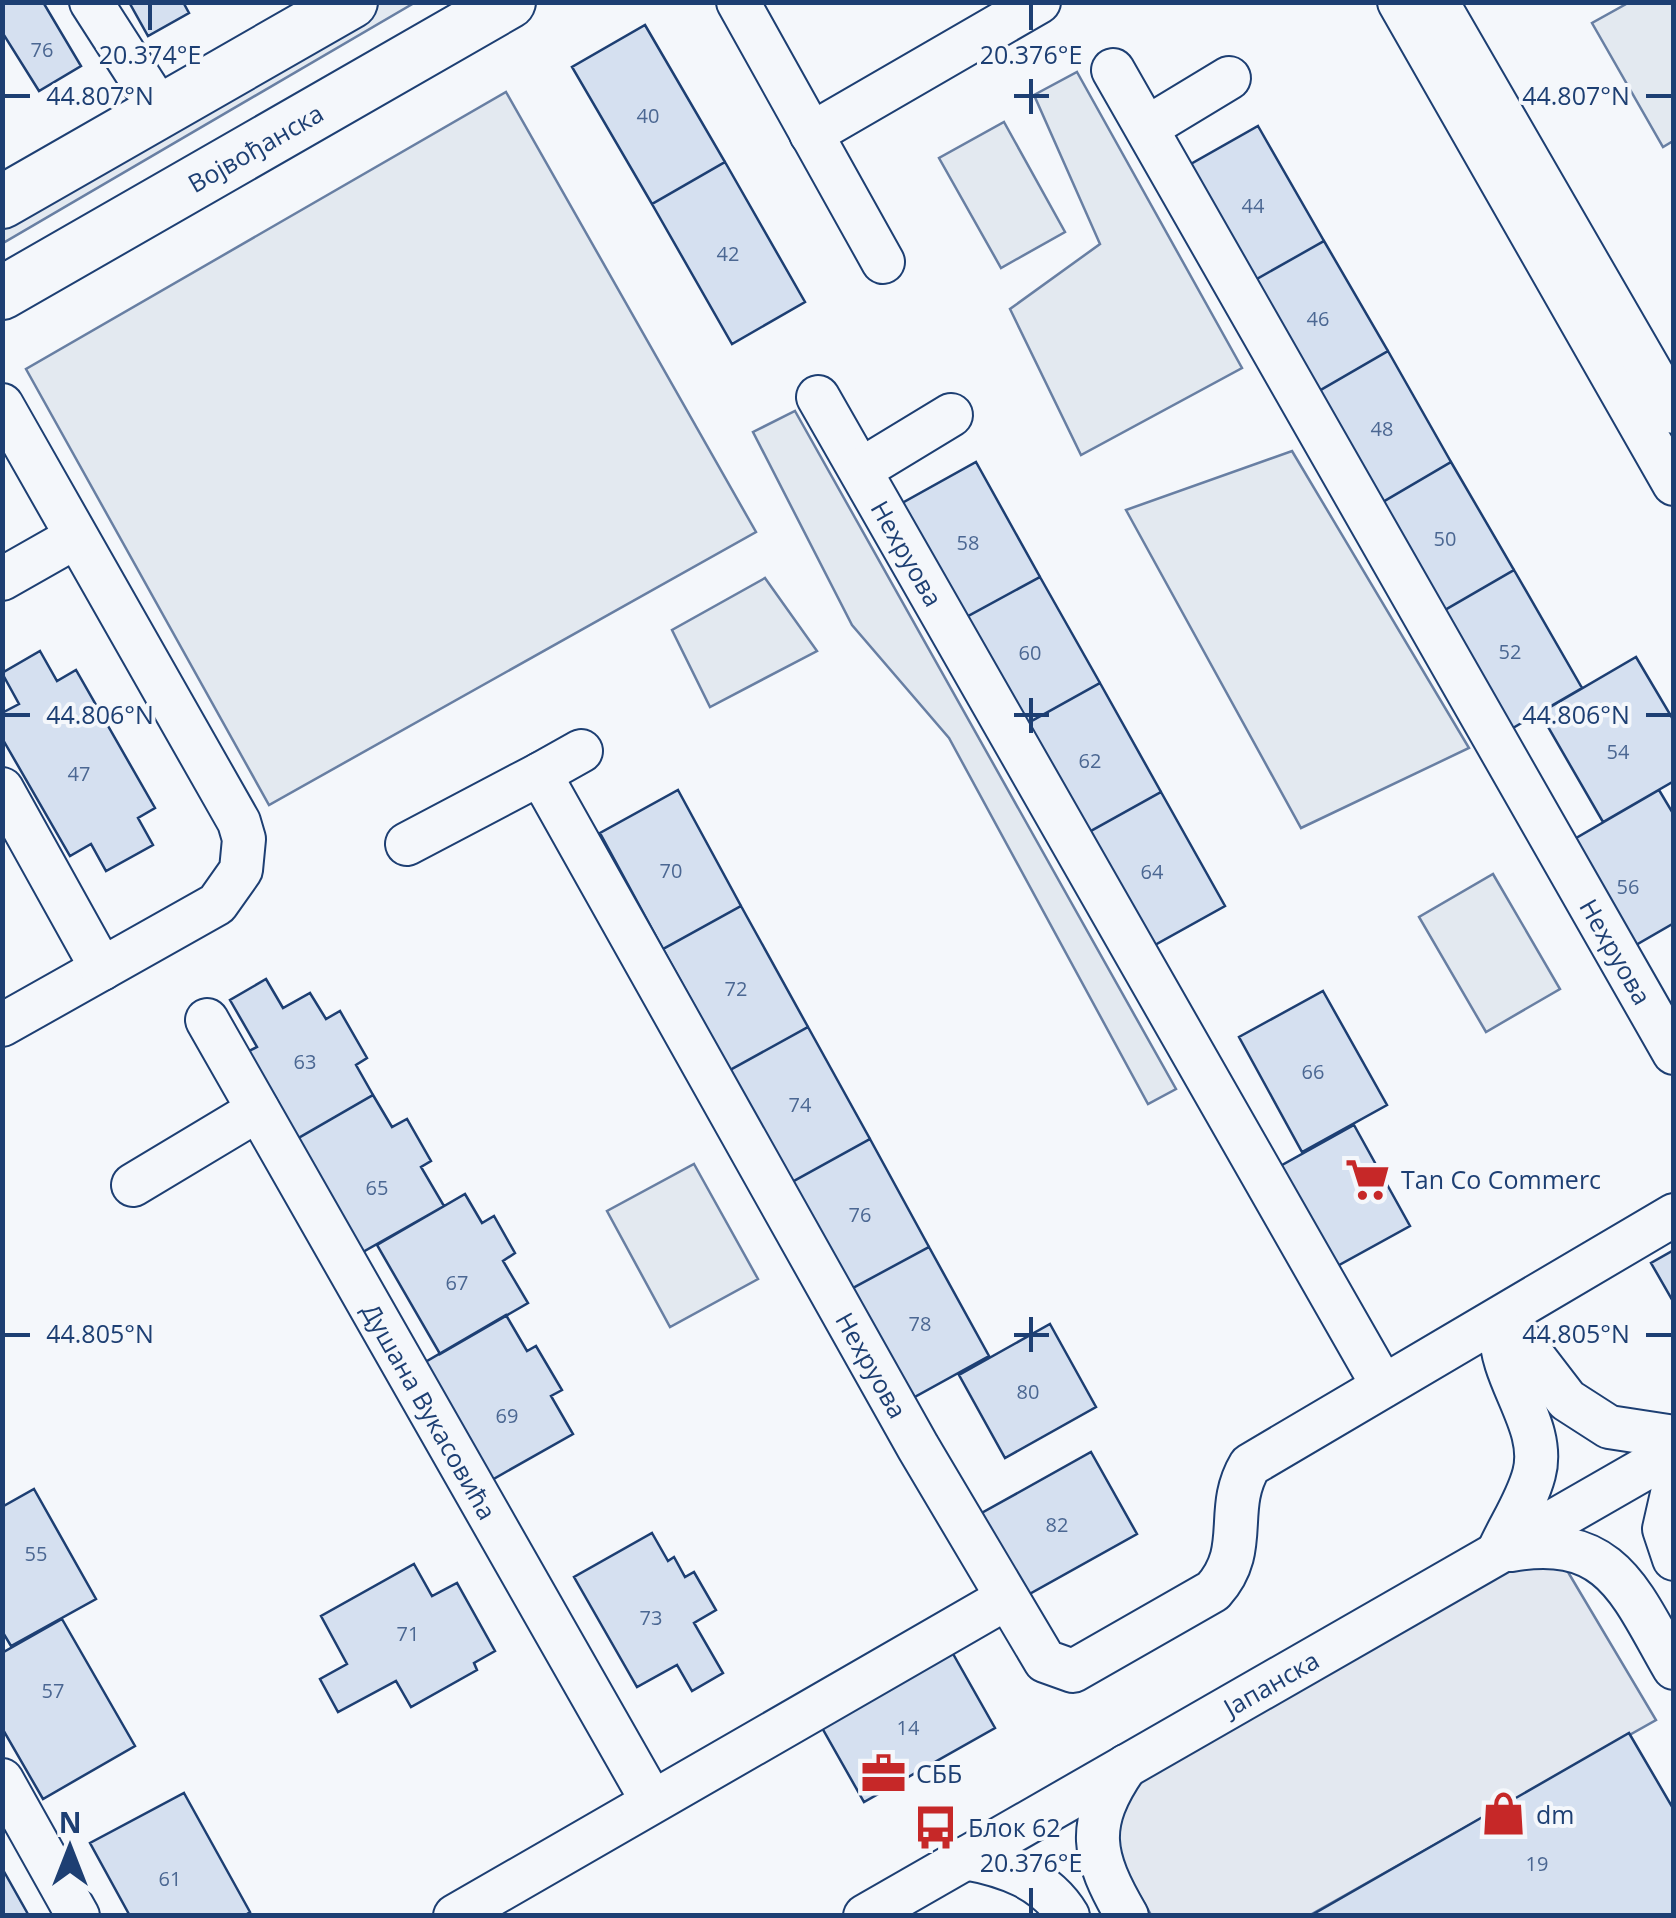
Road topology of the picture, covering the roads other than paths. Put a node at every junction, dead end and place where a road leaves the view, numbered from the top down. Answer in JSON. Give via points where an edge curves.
{"nodes":[{"id":1,"x":91,"y":2,"type":"edge"},
{"id":2,"x":351,"y":2,"type":"edge"},
{"id":3,"x":508,"y":2,"type":"edge"},
{"id":4,"x":738,"y":2,"type":"edge"},
{"id":5,"x":1039,"y":2,"type":"edge"},
{"id":6,"x":1399,"y":2,"type":"edge"},
{"id":7,"x":1437,"y":2,"type":"edge"},
{"id":8,"x":1114,"y":70,"type":"dead end"},
{"id":9,"x":1229,"y":78,"type":"dead end"},
{"id":10,"x":161,"y":111,"type":"junction"},
{"id":11,"x":1148,"y":127,"type":"junction"},
{"id":12,"x":811,"y":134,"type":"junction"},
{"id":13,"x":2,"y":202,"type":"edge"},
{"id":14,"x":882,"y":262,"type":"dead end"},
{"id":15,"x":2,"y":293,"type":"edge"},
{"id":16,"x":818,"y":397,"type":"dead end"},
{"id":17,"x":2,"y":405,"type":"edge"},
{"id":18,"x":1674,"y":412,"type":"edge"},
{"id":19,"x":951,"y":414,"type":"dead end"},
{"id":20,"x":862,"y":469,"type":"junction"},
{"id":21,"x":1674,"y":484,"type":"edge"},
{"id":22,"x":76,"y":536,"type":"junction"},
{"id":23,"x":2,"y":579,"type":"edge"},
{"id":24,"x":582,"y":752,"type":"dead end"},
{"id":25,"x":540,"y":774,"type":"junction"},
{"id":26,"x":2,"y":788,"type":"edge"},
{"id":27,"x":407,"y":844,"type":"dead end"},
{"id":28,"x":102,"y":969,"type":"junction"},
{"id":29,"x":207,"y":1020,"type":"dead end"},
{"id":30,"x":3,"y":1024,"type":"edge"},
{"id":31,"x":1674,"y":1053,"type":"edge"},
{"id":32,"x":258,"y":1110,"type":"junction"},
{"id":33,"x":133,"y":1185,"type":"dead end"},
{"id":34,"x":1674,"y":1216,"type":"edge"},
{"id":35,"x":1498,"y":1326,"type":"junction"},
{"id":36,"x":1383,"y":1386,"type":"junction"},
{"id":37,"x":1674,"y":1437,"type":"edge"},
{"id":38,"x":1674,"y":1452,"type":"edge"},
{"id":39,"x":1674,"y":1485,"type":"edge"},
{"id":40,"x":1498,"y":1552,"type":"junction"},
{"id":41,"x":1674,"y":1559,"type":"edge"},
{"id":42,"x":1007,"y":1598,"type":"junction"},
{"id":43,"x":1674,"y":1668,"type":"edge"},
{"id":44,"x":1126,"y":1766,"type":"junction"},
{"id":45,"x":2,"y":1780,"type":"edge"},
{"id":46,"x":652,"y":1801,"type":"junction"},
{"id":47,"x":965,"y":1858,"type":"junction"},
{"id":48,"x":78,"y":1916,"type":"edge"},
{"id":49,"x":455,"y":1916,"type":"edge"},
{"id":50,"x":865,"y":1916,"type":"edge"},
{"id":51,"x":1068,"y":1916,"type":"edge"},
{"id":52,"x":1127,"y":1916,"type":"edge"}],
"edges":[{"from":1,"to":10,"type":"street"},
{"from":2,"to":10,"type":"main road"},
{"from":3,"to":15,"type":"main road","name":"Војвођанска"},
{"from":4,"to":12,"type":"street"},
{"from":5,"to":12,"type":"street"},
{"from":6,"to":21,"type":"street"},
{"from":7,"to":18,"type":"street"},
{"from":8,"to":11,"type":"street","name":"Нехруова"},
{"from":9,"to":11,"type":"street"},
{"from":10,"to":13,"type":"main road"},
{"from":11,"to":31,"type":"street","name":"Нехруова"},
{"from":12,"to":14,"type":"street"},
{"from":16,"to":20,"type":"street","name":"Нехруова"},
{"from":17,"to":22,"type":"street"},
{"from":19,"to":20,"type":"street"},
{"from":20,"to":36,"type":"street","name":"Нехруова"},
{"from":22,"to":23,"type":"street"},
{"from":22,"to":28,"type":"street","via":[[244,839],[241,870],[217,904]]},
{"from":24,"to":25,"type":"street"},
{"from":25,"to":27,"type":"street"},
{"from":25,"to":42,"type":"street","name":"Нехруова"},
{"from":26,"to":28,"type":"street"},
{"from":28,"to":30,"type":"street"},
{"from":29,"to":32,"type":"street","name":"Душана Вукасовића"},
{"from":32,"to":33,"type":"street"},
{"from":32,"to":46,"type":"street","name":"Душана Вукасовића"},
{"from":34,"to":35,"type":"street","name":"Нехруова"},
{"from":35,"to":36,"type":"street","name":"Нехруова"},
{"from":35,"to":37,"type":"street","via":[[1524,1344],[1568,1400],[1609,1428]]},
{"from":35,"to":40,"type":"street","via":[[1500,1357],[1531,1429],[1535,1472]]},
{"from":36,"to":42,"type":"street","name":"Нехруова","via":[[1250,1465],[1236,1498],[1236,1556],[1214,1591],[1073,1671],[1045,1662]]},
{"from":38,"to":40,"type":"street","name":"Јапанска"},
{"from":39,"to":41,"type":"street","via":[[1664,1529]]},
{"from":40,"to":43,"type":"street","via":[[1556,1545],[1604,1562],[1626,1585]]},
{"from":40,"to":44,"type":"street","name":"Јапанска"},
{"from":42,"to":46,"type":"street"},
{"from":44,"to":47,"type":"street","name":"Јапанска"},
{"from":44,"to":52,"type":"street","via":[[1109,1790],[1095,1835],[1100,1863]]},
{"from":45,"to":48,"type":"street"},
{"from":46,"to":49,"type":"street"},
{"from":47,"to":50,"type":"street","name":"Јапанска"},
{"from":47,"to":51,"type":"street","via":[[1012,1869],[1052,1894]]}]}
